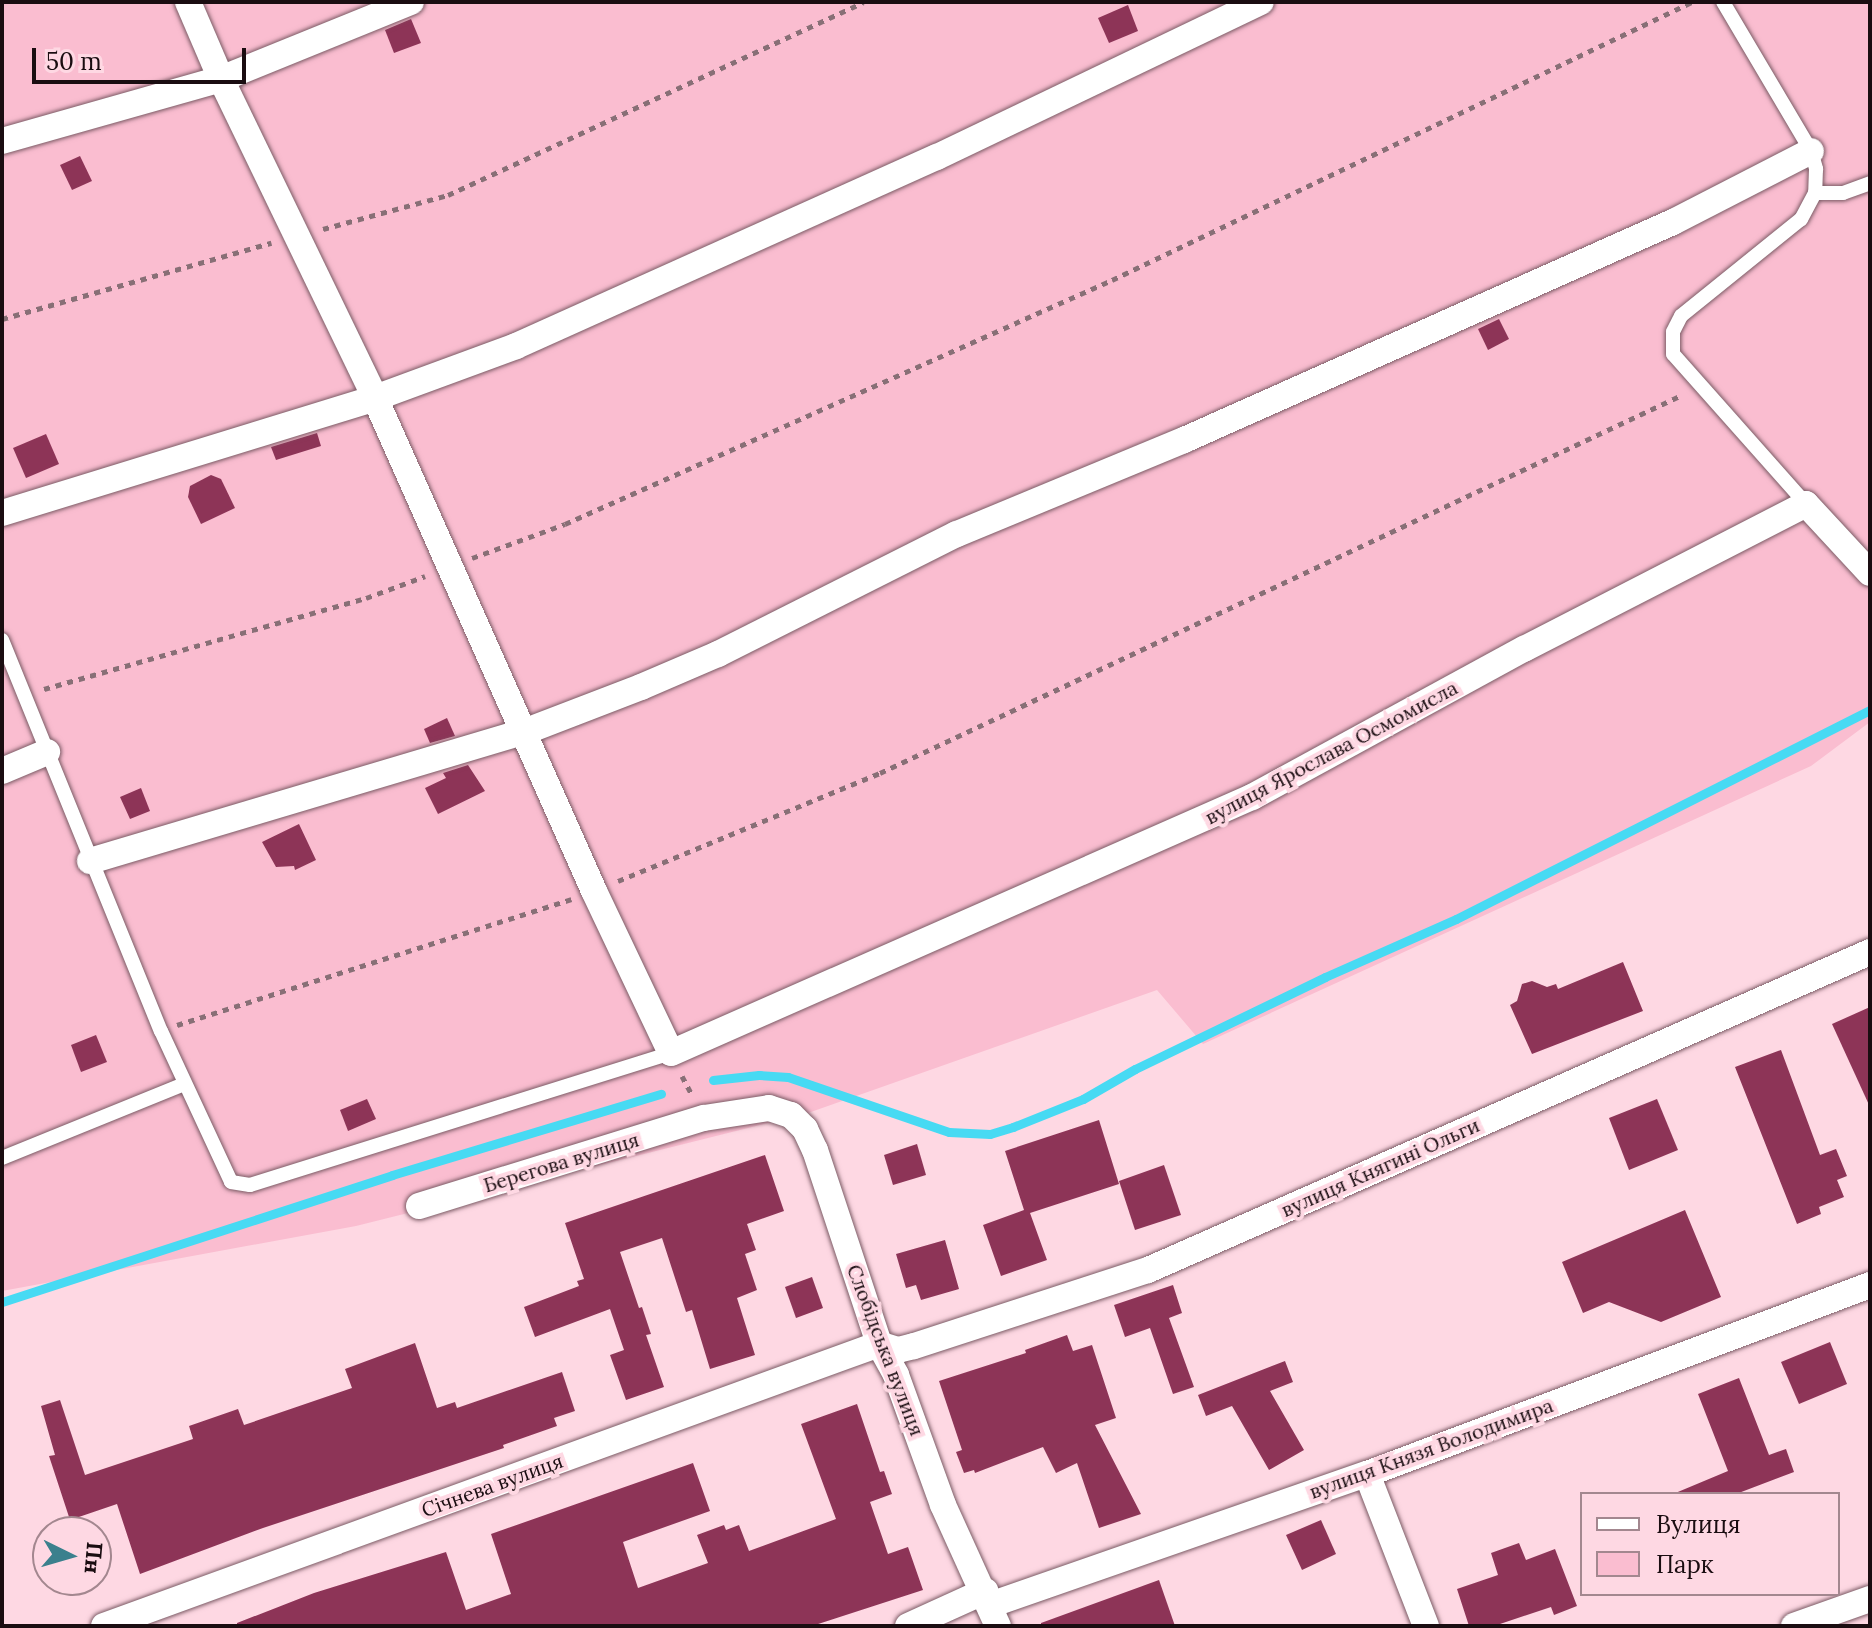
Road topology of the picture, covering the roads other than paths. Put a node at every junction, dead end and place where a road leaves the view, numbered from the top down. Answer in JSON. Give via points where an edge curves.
{"nodes":[{"id":1,"x":188,"y":2,"type":"edge"},
{"id":2,"x":411,"y":2,"type":"edge"},
{"id":3,"x":1261,"y":2,"type":"edge"},
{"id":4,"x":1723,"y":2,"type":"edge"},
{"id":5,"x":221,"y":79,"type":"junction"},
{"id":6,"x":2,"y":141,"type":"edge"},
{"id":7,"x":1811,"y":151,"type":"junction"},
{"id":8,"x":1870,"y":183,"type":"edge"},
{"id":9,"x":1815,"y":193,"type":"junction"},
{"id":10,"x":375,"y":398,"type":"junction"},
{"id":11,"x":1806,"y":504,"type":"junction"},
{"id":12,"x":2,"y":513,"type":"edge"},
{"id":13,"x":1870,"y":573,"type":"edge"},
{"id":14,"x":2,"y":640,"type":"edge"},
{"id":15,"x":524,"y":732,"type":"junction"},
{"id":16,"x":47,"y":752,"type":"junction"},
{"id":17,"x":2,"y":771,"type":"edge"},
{"id":18,"x":90,"y":861,"type":"junction"},
{"id":19,"x":1870,"y":952,"type":"edge"},
{"id":20,"x":671,"y":1053,"type":"junction"},
{"id":21,"x":184,"y":1084,"type":"junction"},
{"id":22,"x":704,"y":1118,"type":"joint"},
{"id":23,"x":2,"y":1158,"type":"edge"},
{"id":24,"x":419,"y":1206,"type":"dead end"},
{"id":25,"x":1870,"y":1285,"type":"edge"},
{"id":26,"x":879,"y":1344,"type":"junction"},
{"id":27,"x":1367,"y":1474,"type":"junction"},
{"id":28,"x":1870,"y":1599,"type":"edge"},
{"id":29,"x":991,"y":1607,"type":"edge"},
{"id":30,"x":104,"y":1626,"type":"edge"},
{"id":31,"x":908,"y":1626,"type":"edge"},
{"id":32,"x":1426,"y":1626,"type":"edge"},
{"id":33,"x":1794,"y":1626,"type":"edge"}],
"edges":[{"from":1,"to":5,"type":"street"},
{"from":2,"to":5,"type":"street"},
{"from":3,"to":10,"type":"street","via":[[923,164],[516,346]]},
{"from":4,"to":7,"type":"lane"},
{"from":5,"to":6,"type":"street"},
{"from":5,"to":10,"type":"street"},
{"from":7,"to":9,"type":"lane"},
{"from":7,"to":15,"type":"street","via":[[1673,222],[1184,440],[957,534],[718,654]]},
{"from":8,"to":9,"type":"lane","via":[[1843,193]]},
{"from":9,"to":11,"type":"lane","via":[[1801,219],[1681,316],[1673,332],[1673,354]]},
{"from":10,"to":12,"type":"street"},
{"from":10,"to":15,"type":"street"},
{"from":11,"to":13,"type":"street"},
{"from":11,"to":20,"type":"street","name":"вулиця Ярослава Осмомисла","via":[[1252,797]]},
{"from":14,"to":16,"type":"lane"},
{"from":15,"to":18,"type":"street"},
{"from":15,"to":20,"type":"street"},
{"from":16,"to":17,"type":"street"},
{"from":16,"to":18,"type":"lane"},
{"from":18,"to":21,"type":"lane"},
{"from":19,"to":26,"type":"street","name":"вулиця Княгині Ольги","via":[[1148,1270],[914,1346],[898,1350]]},
{"from":20,"to":21,"type":"lane","via":[[240,1186],[224,1174]]},
{"from":21,"to":23,"type":"lane"},
{"from":22,"to":24,"type":"street","name":"Берегова вулиця"},
{"from":22,"to":26,"type":"street","name":"Слобідська вулиця","via":[[769,1108],[785,1111],[805,1129]]},
{"from":25,"to":27,"type":"street","name":"вулиця Князя Володимира"},
{"from":26,"to":29,"type":"street","name":"Слобідська вулиця","via":[[896,1375],[943,1505]]},
{"from":26,"to":30,"type":"street","name":"Січнева вулиця"},
{"from":27,"to":29,"type":"street","name":"вулиця Князя Володимира"},
{"from":27,"to":32,"type":"street"},
{"from":28,"to":33,"type":"street"},
{"from":29,"to":31,"type":"street","name":"вулиця Князя Володимира"}]}
